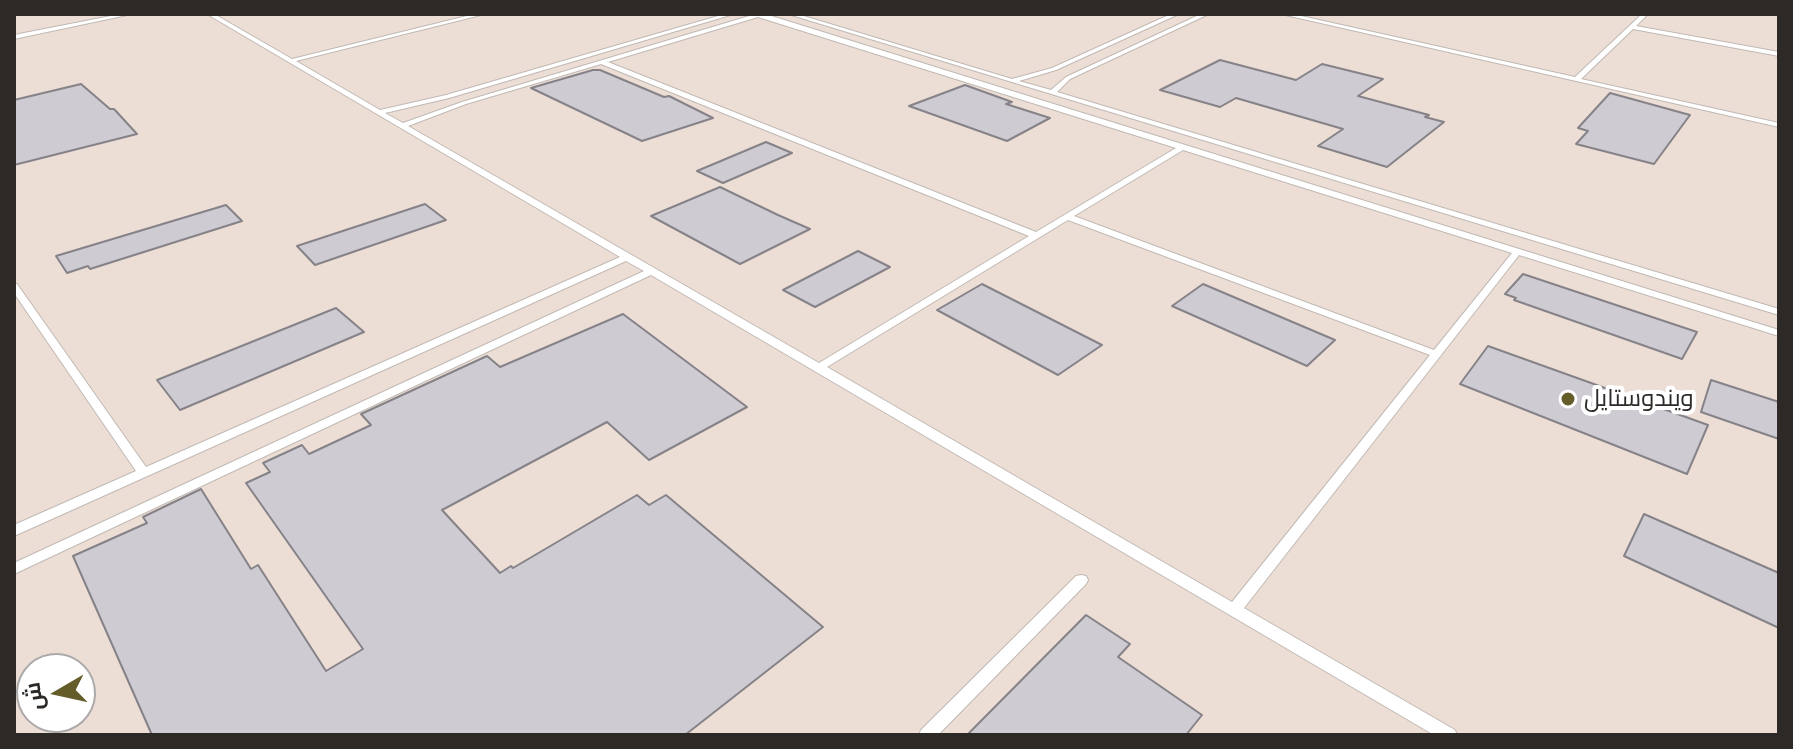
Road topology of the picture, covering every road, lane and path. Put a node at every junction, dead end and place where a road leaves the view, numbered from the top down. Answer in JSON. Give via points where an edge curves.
{"nodes":[{"id":1,"x":129,"y":14,"type":"edge"},
{"id":2,"x":210,"y":14,"type":"edge"},
{"id":3,"x":482,"y":14,"type":"edge"},
{"id":4,"x":731,"y":14,"type":"edge"},
{"id":5,"x":760,"y":14,"type":"edge"},
{"id":6,"x":791,"y":14,"type":"edge"},
{"id":7,"x":1176,"y":14,"type":"edge"},
{"id":8,"x":1206,"y":14,"type":"edge"},
{"id":9,"x":1284,"y":14,"type":"edge"},
{"id":10,"x":1645,"y":14,"type":"edge"},
{"id":11,"x":1632,"y":27,"type":"junction"},
{"id":12,"x":14,"y":37,"type":"edge"},
{"id":13,"x":1779,"y":54,"type":"edge"},
{"id":14,"x":290,"y":61,"type":"junction"},
{"id":15,"x":602,"y":62,"type":"junction"},
{"id":16,"x":1010,"y":80,"type":"junction"},
{"id":17,"x":1576,"y":80,"type":"junction"},
{"id":18,"x":1052,"y":93,"type":"junction"},
{"id":19,"x":379,"y":112,"type":"junction"},
{"id":20,"x":1779,"y":125,"type":"edge"},
{"id":21,"x":402,"y":126,"type":"junction"},
{"id":22,"x":1183,"y":147,"type":"junction"},
{"id":23,"x":1348,"y":182,"type":"junction"},
{"id":24,"x":1334,"y":195,"type":"junction"},
{"id":25,"x":1068,"y":217,"type":"junction"},
{"id":26,"x":1037,"y":236,"type":"junction"},
{"id":27,"x":1517,"y":252,"type":"junction"},
{"id":28,"x":627,"y":257,"type":"junction"},
{"id":29,"x":652,"y":271,"type":"junction"},
{"id":30,"x":14,"y":286,"type":"edge"},
{"id":31,"x":1779,"y":312,"type":"edge"},
{"id":32,"x":1779,"y":333,"type":"edge"},
{"id":33,"x":1436,"y":354,"type":"junction"},
{"id":34,"x":818,"y":368,"type":"junction"},
{"id":35,"x":144,"y":473,"type":"junction"},
{"id":36,"x":14,"y":531,"type":"edge"},
{"id":37,"x":14,"y":569,"type":"edge"},
{"id":38,"x":1081,"y":580,"type":"dead end"},
{"id":39,"x":1234,"y":610,"type":"junction"},
{"id":40,"x":927,"y":735,"type":"edge"},
{"id":41,"x":1449,"y":735,"type":"edge"}],
"edges":[{"from":1,"to":12,"type":"lane"},
{"from":2,"to":14,"type":"lane"},
{"from":3,"to":14,"type":"lane"},
{"from":4,"to":19,"type":"lane"},
{"from":5,"to":15,"type":"lane"},
{"from":5,"to":22,"type":"lane"},
{"from":6,"to":16,"type":"lane"},
{"from":7,"to":16,"type":"lane","via":[[1054,69]]},
{"from":8,"to":18,"type":"lane","via":[[1068,78]]},
{"from":9,"to":17,"type":"lane"},
{"from":10,"to":11,"type":"lane"},
{"from":11,"to":13,"type":"lane"},
{"from":11,"to":17,"type":"lane"},
{"from":14,"to":19,"type":"lane"},
{"from":15,"to":21,"type":"lane"},
{"from":15,"to":26,"type":"lane"},
{"from":16,"to":18,"type":"lane"},
{"from":17,"to":20,"type":"lane"},
{"from":18,"to":23,"type":"lane"},
{"from":19,"to":21,"type":"lane"},
{"from":21,"to":28,"type":"lane"},
{"from":22,"to":24,"type":"lane"},
{"from":22,"to":25,"type":"lane"},
{"from":23,"to":24,"type":"lane"},
{"from":23,"to":31,"type":"lane"},
{"from":24,"to":27,"type":"lane"},
{"from":25,"to":26,"type":"lane"},
{"from":25,"to":33,"type":"lane"},
{"from":26,"to":34,"type":"lane"},
{"from":27,"to":32,"type":"lane"},
{"from":27,"to":33,"type":"lane"},
{"from":28,"to":29,"type":"lane"},
{"from":28,"to":35,"type":"lane"},
{"from":29,"to":34,"type":"lane"},
{"from":29,"to":37,"type":"lane"},
{"from":30,"to":35,"type":"lane"},
{"from":33,"to":39,"type":"lane"},
{"from":34,"to":39,"type":"lane"},
{"from":35,"to":36,"type":"lane"},
{"from":38,"to":40,"type":"lane"},
{"from":39,"to":41,"type":"lane"}]}
